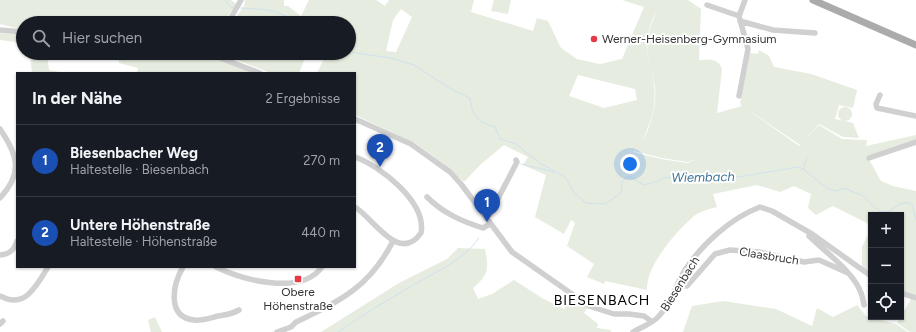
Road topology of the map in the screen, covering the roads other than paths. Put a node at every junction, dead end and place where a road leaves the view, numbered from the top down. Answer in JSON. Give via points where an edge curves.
{"nodes":[{"id":1,"x":745,"y":0,"type":"edge"},
{"id":2,"x":813,"y":0,"type":"edge"},
{"id":3,"x":239,"y":5,"type":"edge"},
{"id":4,"x":707,"y":5,"type":"dead end"},
{"id":5,"x":232,"y":16,"type":"edge"},
{"id":6,"x":740,"y":18,"type":"junction"},
{"id":7,"x":0,"y":30,"type":"edge"},
{"id":8,"x":16,"y":31,"type":"edge"},
{"id":9,"x":815,"y":33,"type":"dead end"},
{"id":10,"x":916,"y":45,"type":"edge"},
{"id":11,"x":226,"y":60,"type":"edge"},
{"id":12,"x":257,"y":72,"type":"edge"},
{"id":13,"x":880,"y":95,"type":"dead end"},
{"id":14,"x":738,"y":96,"type":"dead end"},
{"id":15,"x":916,"y":116,"type":"edge"},
{"id":16,"x":356,"y":118,"type":"edge"},
{"id":17,"x":0,"y":129,"type":"edge"},
{"id":18,"x":916,"y":142,"type":"edge"},
{"id":19,"x":356,"y":157,"type":"edge"},
{"id":20,"x":869,"y":158,"type":"dead end"},
{"id":21,"x":516,"y":160,"type":"dead end"},
{"id":22,"x":16,"y":163,"type":"edge"},
{"id":23,"x":427,"y":197,"type":"dead end"},
{"id":24,"x":0,"y":198,"type":"edge"},
{"id":25,"x":356,"y":208,"type":"edge"},
{"id":26,"x":486,"y":217,"type":"junction"},
{"id":27,"x":490,"y":224,"type":"junction"},
{"id":28,"x":806,"y":232,"type":"junction"},
{"id":29,"x":393,"y":241,"type":"junction"},
{"id":30,"x":16,"y":243,"type":"edge"},
{"id":31,"x":0,"y":255,"type":"edge"},
{"id":32,"x":47,"y":268,"type":"edge"},
{"id":33,"x":183,"y":268,"type":"edge"},
{"id":34,"x":219,"y":268,"type":"edge"},
{"id":35,"x":321,"y":268,"type":"edge"},
{"id":36,"x":848,"y":273,"type":"junction"},
{"id":37,"x":868,"y":274,"type":"edge"},
{"id":38,"x":678,"y":285,"type":"junction"},
{"id":39,"x":904,"y":294,"type":"edge"},
{"id":40,"x":0,"y":296,"type":"edge"},
{"id":41,"x":916,"y":298,"type":"edge"},
{"id":42,"x":864,"y":305,"type":"dead end"},
{"id":43,"x":239,"y":310,"type":"dead end"},
{"id":44,"x":651,"y":321,"type":"junction"},
{"id":45,"x":277,"y":332,"type":"edge"},
{"id":46,"x":633,"y":332,"type":"edge"}],
"edges":[{"from":1,"to":6,"type":"street"},
{"from":2,"to":10,"type":"main road"},
{"from":3,"to":5,"type":"street"},
{"from":4,"to":6,"type":"street"},
{"from":6,"to":9,"type":"street","via":[[773,30]]},
{"from":6,"to":14,"type":"street","via":[[748,48]]},
{"from":7,"to":8,"type":"street"},
{"from":11,"to":12,"type":"street"},
{"from":13,"to":15,"type":"street","via":[[877,108]]},
{"from":16,"to":26,"type":"street","name":"Biesenbach","via":[[411,144],[429,156],[461,184]]},
{"from":17,"to":22,"type":"street","via":[[12,147]]},
{"from":18,"to":20,"type":"street"},
{"from":19,"to":29,"type":"street","via":[[389,177],[406,194],[418,214],[422,228],[416,239],[405,244]]},
{"from":21,"to":26,"type":"street","via":[[490,214]]},
{"from":22,"to":24,"type":"street","via":[[12,181]]},
{"from":23,"to":27,"type":"street","via":[[443,212],[463,222],[483,228]]},
{"from":25,"to":29,"type":"street"},
{"from":26,"to":27,"type":"street","name":"Biesenbach"},
{"from":27,"to":44,"type":"street","name":"Biesenbach","via":[[518,257],[589,306],[614,314],[644,316]]},
{"from":28,"to":36,"type":"street"},
{"from":28,"to":37,"type":"street","name":"Biesenbach"},
{"from":28,"to":38,"type":"street","name":"Biesenbach","via":[[772,211],[760,207],[711,240],[696,256]]},
{"from":29,"to":45,"type":"street","via":[[374,272],[359,287],[296,322],[292,327]]},
{"from":30,"to":31,"type":"street","via":[[9,253]]},
{"from":32,"to":40,"type":"street","via":[[26,297],[14,301]]},
{"from":33,"to":43,"type":"street","via":[[174,286],[173,297],[175,306],[182,315],[192,320],[200,320],[232,314]]},
{"from":34,"to":35,"type":"street","via":[[253,280],[287,283],[309,279]]},
{"from":36,"to":38,"type":"street","name":"Claasbruch","via":[[819,260],[804,262],[730,250],[715,254],[687,286]]},
{"from":36,"to":42,"type":"street","via":[[861,292]]},
{"from":38,"to":44,"type":"street","name":"Biesenbach","via":[[663,312]]},
{"from":39,"to":41,"type":"street"},
{"from":44,"to":46,"type":"street"}]}
